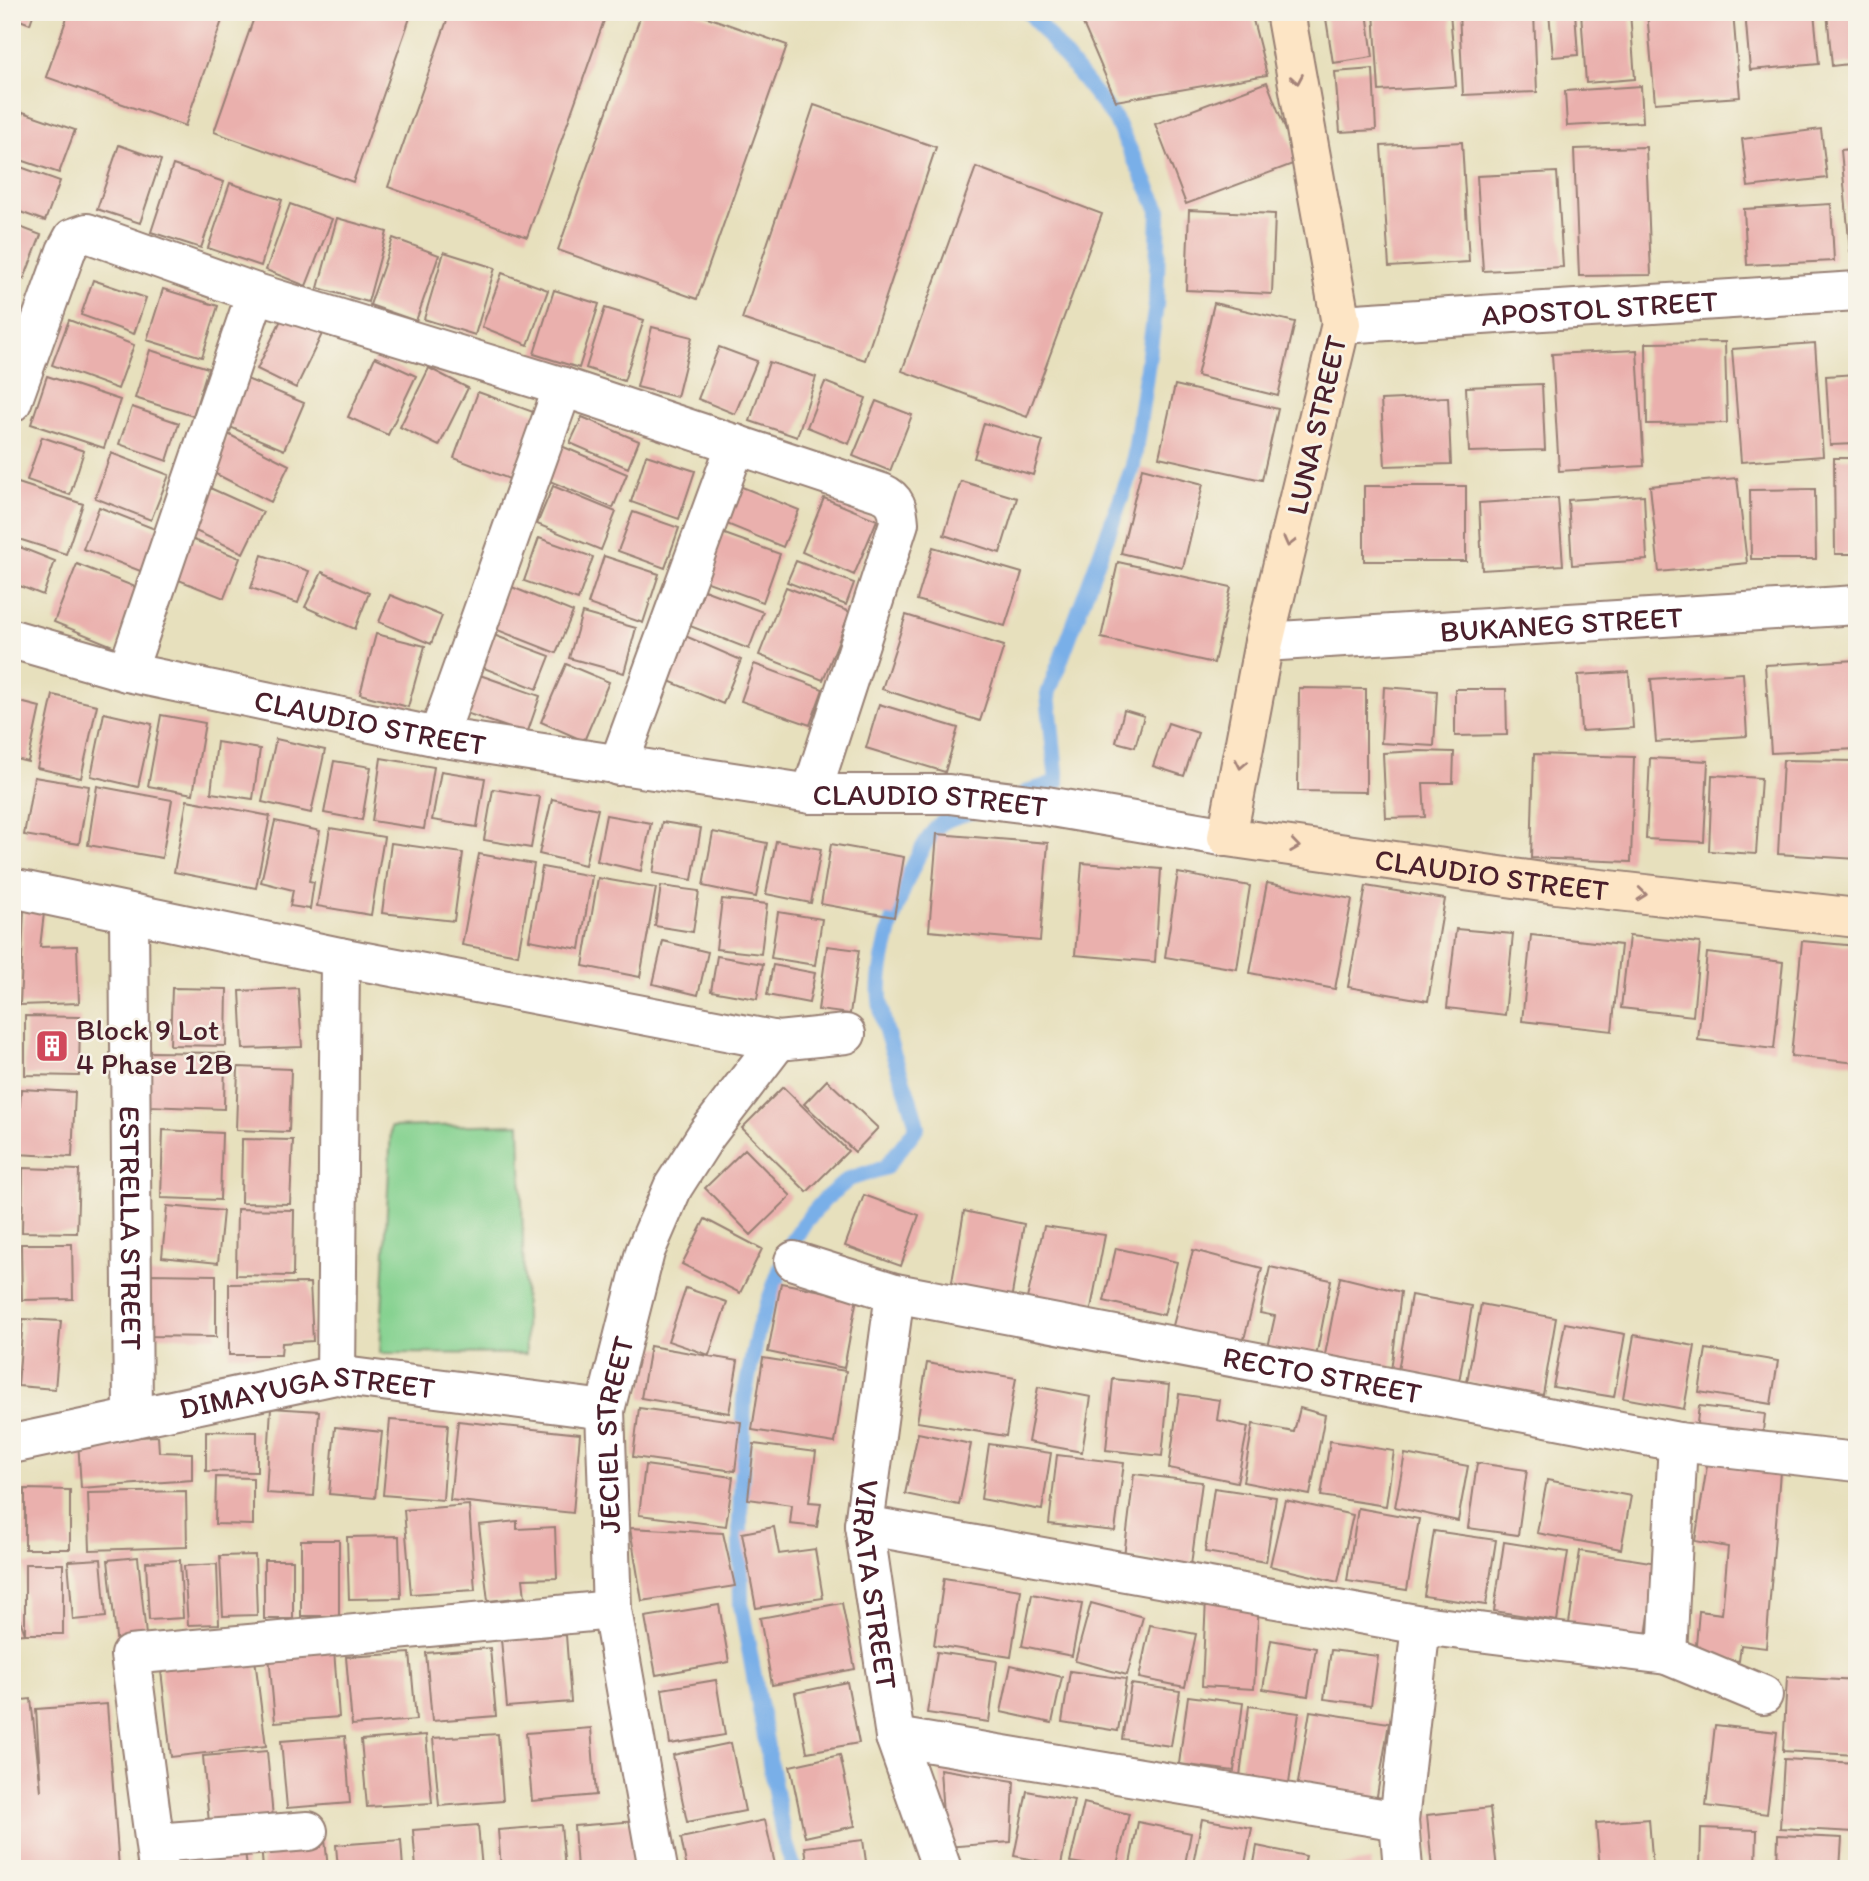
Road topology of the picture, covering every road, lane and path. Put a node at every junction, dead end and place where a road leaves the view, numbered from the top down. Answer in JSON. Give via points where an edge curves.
{"nodes":[{"id":1,"x":1285,"y":12,"type":"edge"},
{"id":2,"x":1857,"y":291,"type":"edge"},
{"id":3,"x":256,"y":293,"type":"junction"},
{"id":4,"x":1341,"y":324,"type":"junction"},
{"id":5,"x":563,"y":387,"type":"junction"},
{"id":6,"x":12,"y":402,"type":"edge"},
{"id":7,"x":736,"y":444,"type":"junction"},
{"id":8,"x":1857,"y":605,"type":"edge"},
{"id":9,"x":12,"y":639,"type":"edge"},
{"id":10,"x":1264,"y":642,"type":"junction"},
{"id":11,"x":127,"y":672,"type":"junction"},
{"id":12,"x":438,"y":737,"type":"junction"},
{"id":13,"x":618,"y":766,"type":"junction"},
{"id":14,"x":811,"y":794,"type":"junction"},
{"id":15,"x":1227,"y":837,"type":"junction"},
{"id":16,"x":12,"y":888,"type":"edge"},
{"id":17,"x":129,"y":913,"type":"junction"},
{"id":18,"x":1857,"y":918,"type":"edge"},
{"id":19,"x":340,"y":957,"type":"junction"},
{"id":20,"x":846,"y":1034,"type":"dead end"},
{"id":21,"x":778,"y":1041,"type":"junction"},
{"id":22,"x":794,"y":1261,"type":"dead end"},
{"id":23,"x":895,"y":1293,"type":"junction"},
{"id":24,"x":336,"y":1375,"type":"junction"},
{"id":25,"x":605,"y":1410,"type":"junction"},
{"id":26,"x":133,"y":1418,"type":"junction"},
{"id":27,"x":1678,"y":1442,"type":"junction"},
{"id":28,"x":12,"y":1444,"type":"edge"},
{"id":29,"x":1857,"y":1462,"type":"edge"},
{"id":30,"x":864,"y":1525,"type":"junction"},
{"id":31,"x":612,"y":1610,"type":"junction"},
{"id":32,"x":1421,"y":1625,"type":"junction"},
{"id":33,"x":1667,"y":1655,"type":"junction"},
{"id":34,"x":1763,"y":1695,"type":"dead end"},
{"id":35,"x":894,"y":1737,"type":"junction"},
{"id":36,"x":1399,"y":1821,"type":"junction"},
{"id":37,"x":308,"y":1831,"type":"dead end"},
{"id":38,"x":157,"y":1856,"type":"edge"},
{"id":39,"x":658,"y":1869,"type":"edge"},
{"id":40,"x":942,"y":1869,"type":"edge"},
{"id":41,"x":1403,"y":1869,"type":"edge"}],
"edges":[{"from":1,"to":4,"type":"main road","name":"LUNA STREET","one_way":true},
{"from":2,"to":4,"type":"street","name":"APOSTOL STREET"},
{"from":3,"to":5,"type":"street"},
{"from":3,"to":6,"type":"street","via":[[88,233],[74,237]]},
{"from":3,"to":11,"type":"street"},
{"from":4,"to":10,"type":"main road","name":"LUNA STREET","one_way":true},
{"from":5,"to":7,"type":"street"},
{"from":5,"to":12,"type":"street"},
{"from":7,"to":13,"type":"street"},
{"from":7,"to":14,"type":"street","via":[[882,492],[892,497],[898,510],[898,523]]},
{"from":8,"to":10,"type":"street","name":"BUKANEG STREET"},
{"from":9,"to":11,"type":"street","name":"CLAUDIO STREET"},
{"from":10,"to":15,"type":"main road","name":"LUNA STREET","one_way":true},
{"from":11,"to":12,"type":"street","name":"CLAUDIO STREET"},
{"from":12,"to":13,"type":"street","name":"CLAUDIO STREET"},
{"from":13,"to":14,"type":"street","name":"CLAUDIO STREET"},
{"from":14,"to":15,"type":"street","name":"CLAUDIO STREET","via":[[949,794]]},
{"from":15,"to":18,"type":"main road","name":"CLAUDIO STREET","one_way":true,"via":[[1556,884]]},
{"from":16,"to":17,"type":"street"},
{"from":17,"to":19,"type":"street"},
{"from":17,"to":26,"type":"street","name":"ESTRELLA STREET"},
{"from":19,"to":21,"type":"street"},
{"from":19,"to":24,"type":"street"},
{"from":20,"to":21,"type":"street"},
{"from":21,"to":25,"type":"street","name":"JECIEL STREET","via":[[673,1187],[645,1252]]},
{"from":22,"to":23,"type":"street","name":"RECTO STREET"},
{"from":23,"to":27,"type":"street","name":"RECTO STREET"},
{"from":23,"to":30,"type":"street","name":"VIRATA STREET"},
{"from":24,"to":25,"type":"street","name":"DIMAYUGA STREET"},
{"from":24,"to":26,"type":"street","name":"DIMAYUGA STREET"},
{"from":25,"to":31,"type":"street","name":"JECIEL STREET"},
{"from":26,"to":28,"type":"street","name":"DIMAYUGA STREET"},
{"from":27,"to":29,"type":"street","name":"RECTO STREET"},
{"from":27,"to":33,"type":"street"},
{"from":30,"to":32,"type":"street"},
{"from":30,"to":35,"type":"street","name":"VIRATA STREET"},
{"from":31,"to":38,"type":"street","via":[[130,1655]]},
{"from":31,"to":39,"type":"street","name":"JECIEL STREET"},
{"from":32,"to":33,"type":"street"},
{"from":32,"to":36,"type":"street"},
{"from":33,"to":34,"type":"street"},
{"from":35,"to":36,"type":"street"},
{"from":35,"to":40,"type":"street","name":"VIRATA STREET"},
{"from":36,"to":41,"type":"street"},
{"from":37,"to":38,"type":"street"}]}
